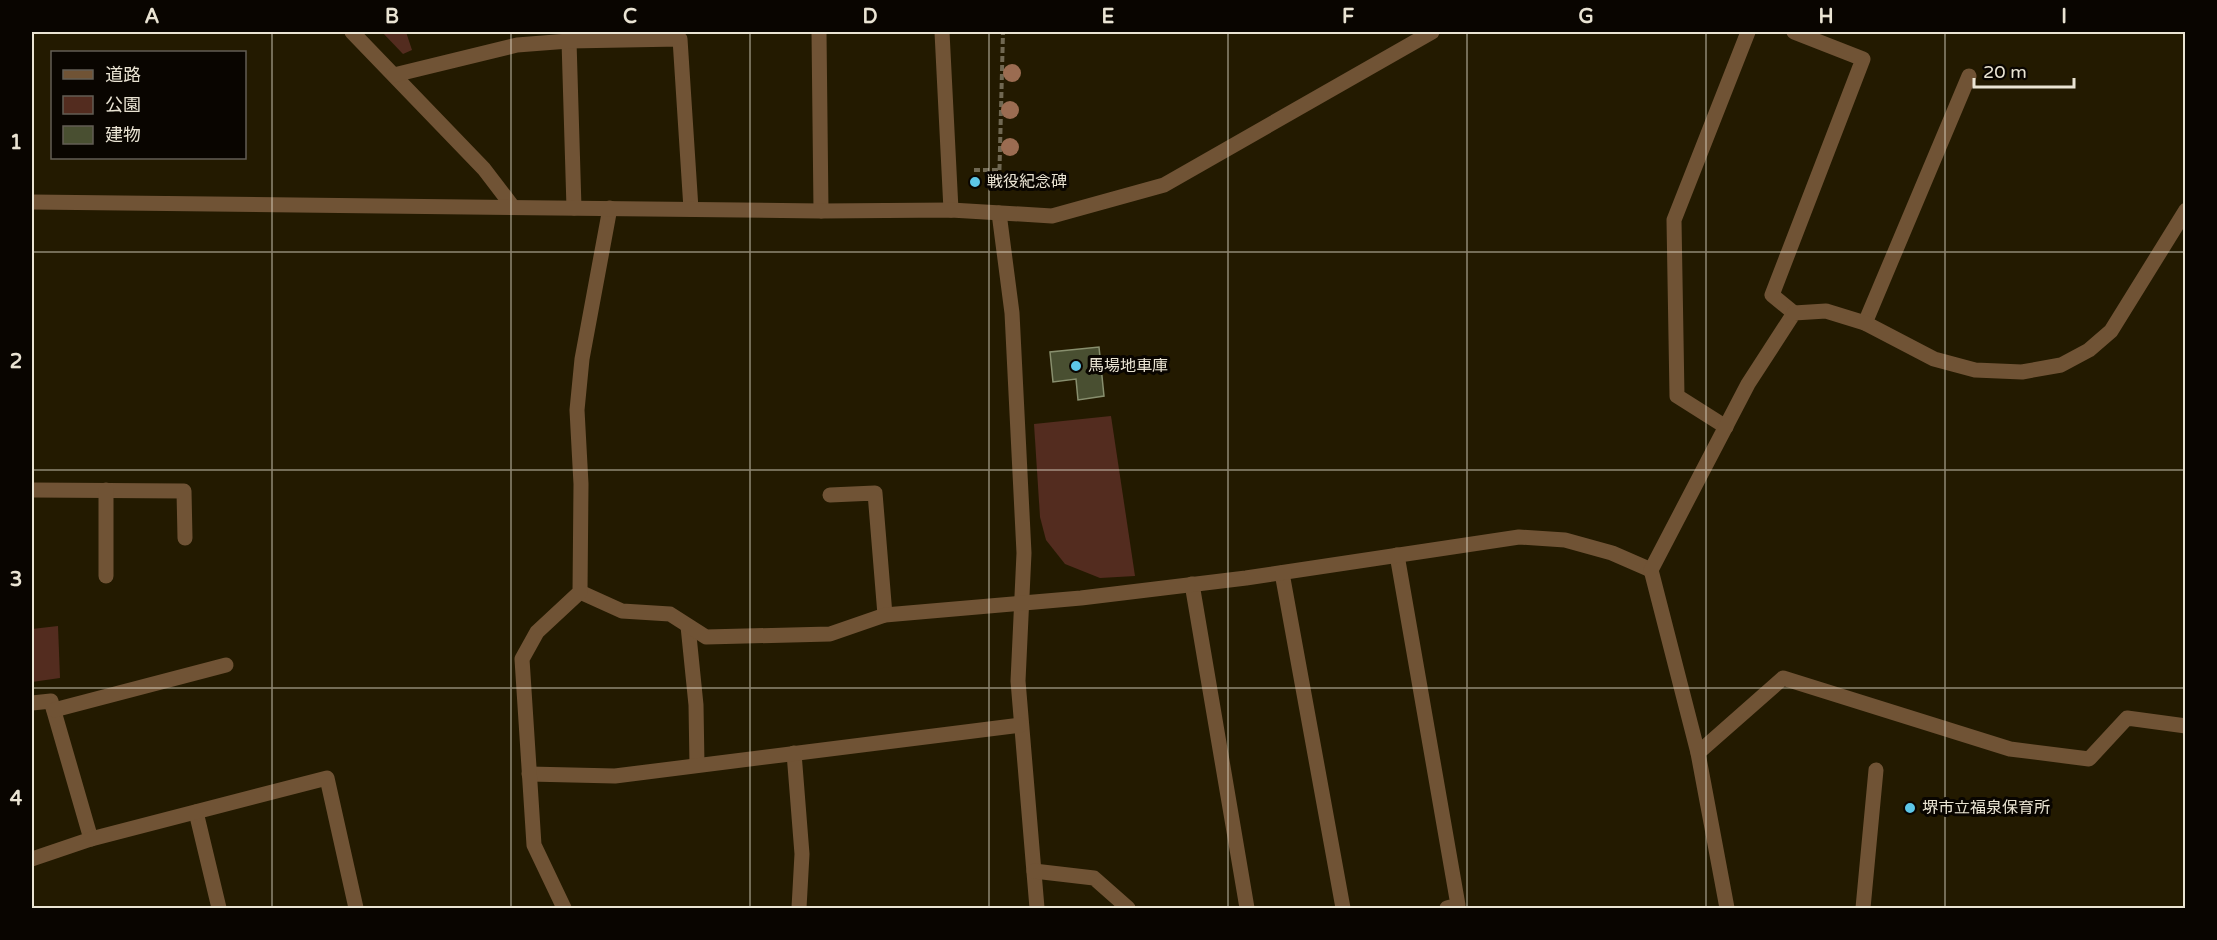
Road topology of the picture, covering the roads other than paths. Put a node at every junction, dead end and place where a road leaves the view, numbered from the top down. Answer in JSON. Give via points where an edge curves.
{"nodes":[{"id":1,"x":352,"y":32,"type":"edge"},
{"id":2,"x":819,"y":32,"type":"edge"},
{"id":3,"x":942,"y":32,"type":"edge"},
{"id":4,"x":1432,"y":32,"type":"edge"},
{"id":5,"x":1748,"y":32,"type":"edge"},
{"id":6,"x":1794,"y":32,"type":"edge"},
{"id":7,"x":570,"y":41,"type":"junction"},
{"id":8,"x":394,"y":75,"type":"junction"},
{"id":9,"x":1969,"y":76,"type":"dead end"},
{"id":10,"x":32,"y":202,"type":"edge"},
{"id":11,"x":513,"y":207,"type":"junction"},
{"id":12,"x":574,"y":208,"type":"junction"},
{"id":13,"x":610,"y":208,"type":"junction"},
{"id":14,"x":691,"y":209,"type":"junction"},
{"id":15,"x":951,"y":210,"type":"junction"},
{"id":16,"x":2186,"y":210,"type":"edge"},
{"id":17,"x":821,"y":211,"type":"junction"},
{"id":18,"x":999,"y":213,"type":"junction"},
{"id":19,"x":1794,"y":313,"type":"junction"},
{"id":20,"x":1865,"y":323,"type":"junction"},
{"id":21,"x":1726,"y":427,"type":"junction"},
{"id":22,"x":32,"y":490,"type":"edge"},
{"id":23,"x":106,"y":490,"type":"junction"},
{"id":24,"x":830,"y":495,"type":"dead end"},
{"id":25,"x":185,"y":538,"type":"dead end"},
{"id":26,"x":1397,"y":555,"type":"junction"},
{"id":27,"x":1651,"y":570,"type":"junction"},
{"id":28,"x":1282,"y":573,"type":"junction"},
{"id":29,"x":106,"y":576,"type":"dead end"},
{"id":30,"x":1192,"y":584,"type":"junction"},
{"id":31,"x":580,"y":592,"type":"junction"},
{"id":32,"x":1023,"y":603,"type":"junction"},
{"id":33,"x":885,"y":615,"type":"junction"},
{"id":34,"x":688,"y":626,"type":"junction"},
{"id":35,"x":226,"y":665,"type":"dead end"},
{"id":36,"x":32,"y":703,"type":"edge"},
{"id":37,"x":54,"y":710,"type":"junction"},
{"id":38,"x":1021,"y":725,"type":"junction"},
{"id":39,"x":2186,"y":726,"type":"edge"},
{"id":40,"x":794,"y":753,"type":"junction"},
{"id":41,"x":1698,"y":753,"type":"junction"},
{"id":42,"x":697,"y":765,"type":"junction"},
{"id":43,"x":1876,"y":770,"type":"dead end"},
{"id":44,"x":529,"y":774,"type":"junction"},
{"id":45,"x":196,"y":812,"type":"junction"},
{"id":46,"x":91,"y":839,"type":"junction"},
{"id":47,"x":32,"y":859,"type":"edge"},
{"id":48,"x":1034,"y":871,"type":"junction"},
{"id":49,"x":219,"y":909,"type":"edge"},
{"id":50,"x":356,"y":909,"type":"edge"},
{"id":51,"x":564,"y":909,"type":"edge"},
{"id":52,"x":799,"y":909,"type":"edge"},
{"id":53,"x":1037,"y":909,"type":"edge"},
{"id":54,"x":1128,"y":909,"type":"edge"},
{"id":55,"x":1247,"y":909,"type":"edge"},
{"id":56,"x":1343,"y":909,"type":"edge"},
{"id":57,"x":1448,"y":909,"type":"edge"},
{"id":58,"x":1727,"y":909,"type":"edge"},
{"id":59,"x":1863,"y":909,"type":"edge"}],
"edges":[{"from":1,"to":8,"type":"street"},
{"from":2,"to":17,"type":"street"},
{"from":3,"to":15,"type":"street"},
{"from":4,"to":18,"type":"street","via":[[1164,185],[1052,216]]},
{"from":5,"to":21,"type":"street","via":[[1674,220],[1677,396]]},
{"from":6,"to":19,"type":"street","via":[[1863,59],[1772,295]]},
{"from":7,"to":8,"type":"street","via":[[518,45]]},
{"from":7,"to":12,"type":"street"},
{"from":7,"to":14,"type":"street","via":[[680,39]]},
{"from":8,"to":11,"type":"street","via":[[484,169]]},
{"from":9,"to":20,"type":"street"},
{"from":10,"to":11,"type":"street"},
{"from":11,"to":12,"type":"street"},
{"from":12,"to":13,"type":"street"},
{"from":13,"to":14,"type":"street"},
{"from":13,"to":31,"type":"street","via":[[582,359],[577,410]]},
{"from":14,"to":17,"type":"street"},
{"from":15,"to":17,"type":"street"},
{"from":15,"to":18,"type":"street"},
{"from":16,"to":20,"type":"street","via":[[2111,331],[2089,350],[2061,365],[2022,372],[1975,370],[1934,359]]},
{"from":18,"to":32,"type":"street","via":[[1012,313]]},
{"from":19,"to":20,"type":"street","via":[[1826,311]]},
{"from":19,"to":21,"type":"street","via":[[1748,384]]},
{"from":21,"to":27,"type":"street"},
{"from":22,"to":23,"type":"street"},
{"from":23,"to":25,"type":"street","via":[[184,491]]},
{"from":23,"to":29,"type":"street"},
{"from":24,"to":33,"type":"street","via":[[875,493]]},
{"from":26,"to":27,"type":"street","via":[[1519,537],[1544,538],[1612,553]]},
{"from":26,"to":28,"type":"street"},
{"from":26,"to":57,"type":"street","via":[[1458,905]]},
{"from":27,"to":41,"type":"street"},
{"from":28,"to":30,"type":"street"},
{"from":28,"to":56,"type":"street"},
{"from":30,"to":32,"type":"street"},
{"from":30,"to":55,"type":"street"},
{"from":31,"to":34,"type":"street","via":[[621,611],[670,614]]},
{"from":31,"to":44,"type":"street","via":[[537,632],[522,659]]},
{"from":32,"to":33,"type":"street"},
{"from":32,"to":38,"type":"street","via":[[1018,681]]},
{"from":33,"to":34,"type":"street","via":[[830,634],[706,637]]},
{"from":34,"to":42,"type":"street"},
{"from":35,"to":37,"type":"street"},
{"from":36,"to":37,"type":"street","via":[[51,701]]},
{"from":37,"to":46,"type":"street"},
{"from":38,"to":40,"type":"street"},
{"from":38,"to":48,"type":"street"},
{"from":39,"to":41,"type":"street","via":[[2127,718],[2089,759],[2010,748],[1783,678]]},
{"from":40,"to":42,"type":"street"},
{"from":40,"to":52,"type":"street","via":[[802,854]]},
{"from":41,"to":58,"type":"street"},
{"from":42,"to":44,"type":"street","via":[[615,776]]},
{"from":43,"to":59,"type":"street"},
{"from":44,"to":51,"type":"street","via":[[534,845]]},
{"from":45,"to":46,"type":"street"},
{"from":45,"to":49,"type":"street"},
{"from":45,"to":50,"type":"street","via":[[327,778]]},
{"from":46,"to":47,"type":"street"},
{"from":48,"to":53,"type":"street"},
{"from":48,"to":54,"type":"street","via":[[1094,878]]}]}
